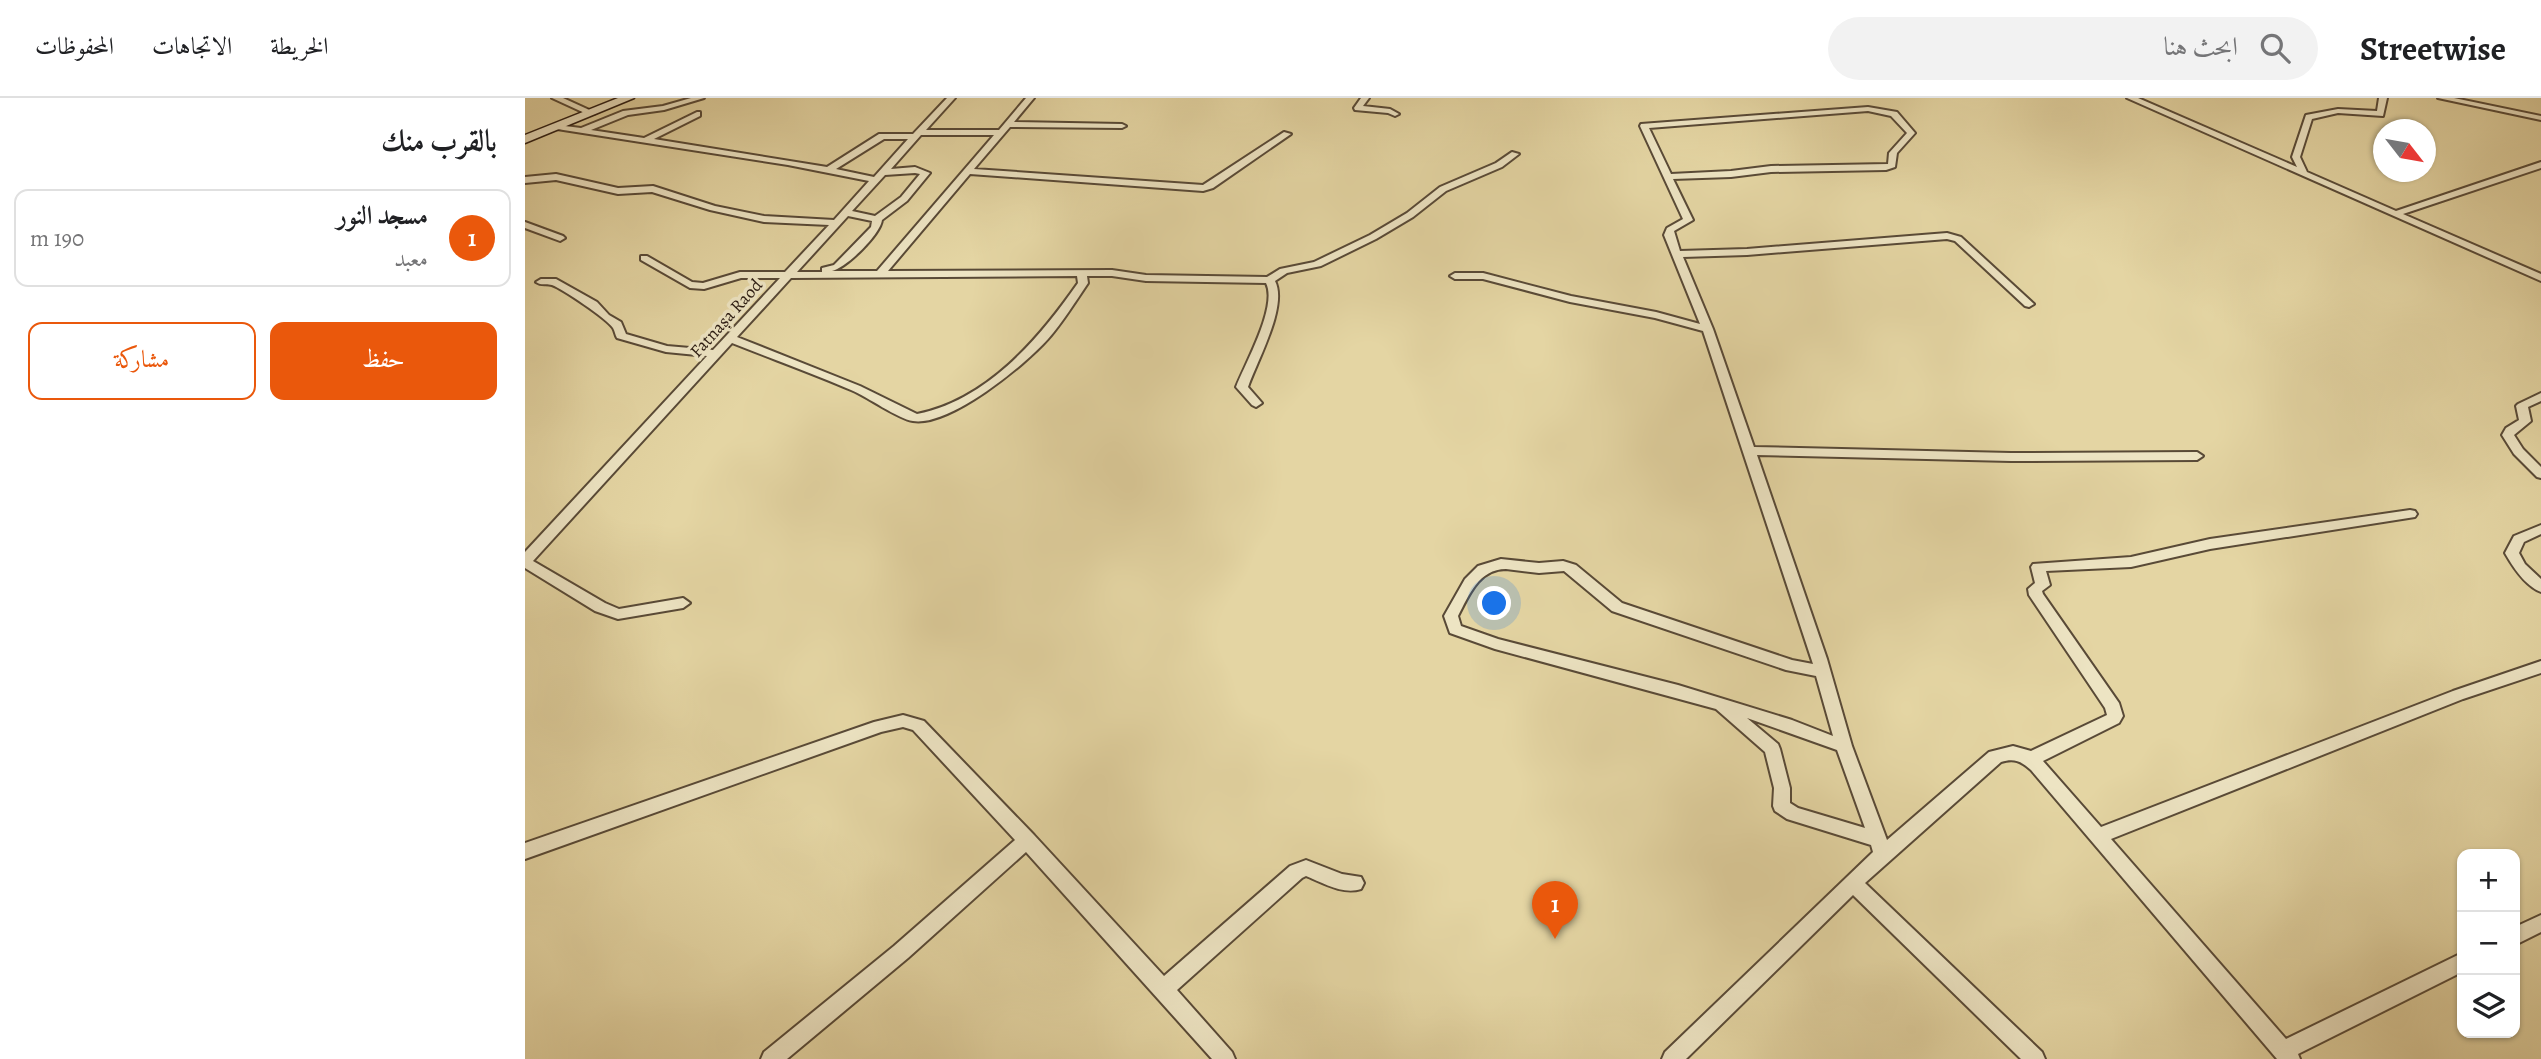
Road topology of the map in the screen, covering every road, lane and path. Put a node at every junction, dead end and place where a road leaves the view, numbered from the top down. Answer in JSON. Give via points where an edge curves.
{"nodes":[{"id":1,"x":556,"y":98,"type":"edge"},
{"id":2,"x":628,"y":98,"type":"edge"},
{"id":3,"x":700,"y":98,"type":"edge"},
{"id":4,"x":951,"y":98,"type":"edge"},
{"id":5,"x":1030,"y":98,"type":"edge"},
{"id":6,"x":1365,"y":98,"type":"edge"},
{"id":7,"x":2131,"y":98,"type":"edge"},
{"id":8,"x":2383,"y":98,"type":"edge"},
{"id":9,"x":2442,"y":98,"type":"edge"},
{"id":10,"x":592,"y":113,"type":"junction"},
{"id":11,"x":697,"y":114,"type":"dead end"},
{"id":12,"x":1395,"y":114,"type":"dead end"},
{"id":13,"x":2541,"y":118,"type":"edge"},
{"id":14,"x":1122,"y":126,"type":"dead end"},
{"id":15,"x":557,"y":127,"type":"junction"},
{"id":16,"x":1003,"y":128,"type":"junction"},
{"id":17,"x":583,"y":130,"type":"junction"},
{"id":18,"x":1287,"y":134,"type":"dead end"},
{"id":19,"x":917,"y":135,"type":"junction"},
{"id":20,"x":525,"y":139,"type":"edge"},
{"id":21,"x":646,"y":140,"type":"junction"},
{"id":22,"x":1515,"y":154,"type":"dead end"},
{"id":23,"x":2541,"y":165,"type":"edge"},
{"id":24,"x":830,"y":169,"type":"junction"},
{"id":25,"x":969,"y":171,"type":"junction"},
{"id":26,"x":2303,"y":172,"type":"junction"},
{"id":27,"x":880,"y":176,"type":"junction"},
{"id":28,"x":1667,"y":177,"type":"junction"},
{"id":29,"x":525,"y":180,"type":"edge"},
{"id":30,"x":847,"y":213,"type":"junction"},
{"id":31,"x":2397,"y":213,"type":"junction"},
{"id":32,"x":877,"y":219,"type":"junction"},
{"id":33,"x":837,"y":223,"type":"junction"},
{"id":34,"x":525,"y":225,"type":"edge"},
{"id":35,"x":560,"y":238,"type":"dead end"},
{"id":36,"x":1677,"y":254,"type":"junction"},
{"id":37,"x":644,"y":258,"type":"dead end"},
{"id":38,"x":793,"y":272,"type":"junction"},
{"id":39,"x":881,"y":273,"type":"junction"},
{"id":40,"x":1082,"y":274,"type":"junction"},
{"id":41,"x":1455,"y":276,"type":"dead end"},
{"id":42,"x":2541,"y":278,"type":"edge"},
{"id":43,"x":1269,"y":280,"type":"junction"},
{"id":44,"x":541,"y":282,"type":"dead end"},
{"id":45,"x":2029,"y":304,"type":"dead end"},
{"id":46,"x":1708,"y":329,"type":"junction"},
{"id":47,"x":731,"y":339,"type":"junction"},
{"id":48,"x":717,"y":354,"type":"junction"},
{"id":49,"x":2541,"y":396,"type":"edge"},
{"id":50,"x":1256,"y":403,"type":"dead end"},
{"id":51,"x":1749,"y":451,"type":"junction"},
{"id":52,"x":2197,"y":456,"type":"dead end"},
{"id":53,"x":2541,"y":474,"type":"edge"},
{"id":54,"x":2410,"y":513,"type":"dead end"},
{"id":55,"x":2541,"y":529,"type":"edge"},
{"id":56,"x":525,"y":561,"type":"edge"},
{"id":57,"x":2541,"y":587,"type":"edge"},
{"id":58,"x":683,"y":603,"type":"dead end"},
{"id":59,"x":2541,"y":667,"type":"edge"},
{"id":60,"x":1822,"y":671,"type":"junction"},
{"id":61,"x":1720,"y":704,"type":"junction"},
{"id":62,"x":1843,"y":746,"type":"junction"},
{"id":63,"x":2031,"y":759,"type":"junction"},
{"id":64,"x":2099,"y":836,"type":"junction"},
{"id":65,"x":1028,"y":840,"type":"junction"},
{"id":66,"x":1880,"y":846,"type":"junction"},
{"id":67,"x":525,"y":851,"type":"edge"},
{"id":68,"x":1355,"y":883,"type":"dead end"},
{"id":69,"x":1854,"y":884,"type":"junction"},
{"id":70,"x":2540,"y":926,"type":"edge"},
{"id":71,"x":2520,"y":934,"type":"edge"},
{"id":72,"x":2457,"y":965,"type":"edge"},
{"id":73,"x":1164,"y":989,"type":"junction"},
{"id":74,"x":2286,"y":1055,"type":"edge"},
{"id":75,"x":771,"y":1059,"type":"edge"},
{"id":76,"x":1225,"y":1059,"type":"edge"},
{"id":77,"x":1672,"y":1059,"type":"edge"},
{"id":78,"x":2035,"y":1059,"type":"edge"}],
"edges":[{"from":1,"to":10,"type":"street"},
{"from":2,"to":10,"type":"street"},
{"from":3,"to":17,"type":"street","via":[[626,113]]},
{"from":4,"to":19,"type":"street","name":"Fatnaṣa Raod"},
{"from":5,"to":16,"type":"street"},
{"from":6,"to":12,"type":"street","via":[[1359,108]]},
{"from":7,"to":26,"type":"street"},
{"from":8,"to":26,"type":"street","via":[[2380,114],[2337,111],[2309,117],[2296,157]]},
{"from":9,"to":13,"type":"street"},
{"from":10,"to":15,"type":"street"},
{"from":11,"to":21,"type":"street"},
{"from":14,"to":16,"type":"street"},
{"from":15,"to":17,"type":"street"},
{"from":15,"to":20,"type":"street"},
{"from":16,"to":19,"type":"street"},
{"from":16,"to":25,"type":"street"},
{"from":17,"to":21,"type":"street"},
{"from":18,"to":25,"type":"street","via":[[1203,188]]},
{"from":19,"to":24,"type":"street","via":[[882,136]]},
{"from":19,"to":27,"type":"street","name":"Fatnaṣa Raod"},
{"from":21,"to":24,"type":"street"},
{"from":22,"to":43,"type":"street","via":[[1443,189],[1373,237],[1327,260],[1284,271]]},
{"from":23,"to":31,"type":"street"},
{"from":24,"to":27,"type":"street"},
{"from":25,"to":39,"type":"street"},
{"from":26,"to":31,"type":"street"},
{"from":27,"to":30,"type":"street","name":"Fatnaṣa Raod"},
{"from":27,"to":32,"type":"street","via":[[915,170],[926,173],[904,199]]},
{"from":28,"to":28,"type":"street","via":[[1887,167],[1911,133],[1894,114],[1868,109],[1646,124]]},
{"from":28,"to":36,"type":"street","via":[[1688,220],[1669,232]]},
{"from":29,"to":33,"type":"street","via":[[556,177],[618,191],[653,189],[765,223]]},
{"from":30,"to":32,"type":"street"},
{"from":30,"to":33,"type":"street","name":"Fatnaṣa Raod"},
{"from":31,"to":42,"type":"street"},
{"from":32,"to":38,"type":"street","via":[[876,228],[838,267]]},
{"from":33,"to":38,"type":"street","name":"Fatnaṣa Raod"},
{"from":34,"to":35,"type":"street"},
{"from":36,"to":45,"type":"street","via":[[1948,236],[1958,239]]},
{"from":36,"to":46,"type":"street"},
{"from":37,"to":38,"type":"street","via":[[690,285],[704,286],[740,275]]},
{"from":38,"to":39,"type":"street"},
{"from":38,"to":47,"type":"street","name":"Fatnaṣa Raod"},
{"from":39,"to":40,"type":"street"},
{"from":40,"to":43,"type":"street"},
{"from":40,"to":47,"type":"street","via":[[1083,283],[1032,350],[945,411],[925,417],[915,418],[856,388]]},
{"from":41,"to":46,"type":"street","via":[[1483,276]]},
{"from":43,"to":50,"type":"street","via":[[1274,287],[1267,325],[1242,387]]},
{"from":44,"to":48,"type":"street","via":[[552,281],[593,304],[617,324],[621,336],[666,349]]},
{"from":46,"to":51,"type":"street"},
{"from":47,"to":48,"type":"street","name":"Fatnaṣa Raod"},
{"from":48,"to":56,"type":"street","name":"Fatnaṣa Raod"},
{"from":49,"to":53,"type":"street","via":[[2522,407],[2525,421],[2508,435]]},
{"from":51,"to":52,"type":"street"},
{"from":51,"to":60,"type":"street"},
{"from":54,"to":63,"type":"street","via":[[2210,544],[2130,562],[2038,567],[2043,585],[2035,589],[2036,595],[2115,716]]},
{"from":55,"to":57,"type":"street","via":[[2519,539],[2512,553],[2520,568]]},
{"from":56,"to":58,"type":"street","via":[[618,614]]},
{"from":59,"to":64,"type":"street"},
{"from":60,"to":61,"type":"street","via":[[1791,666],[1616,607],[1563,564],[1544,569],[1491,566],[1471,579],[1451,616],[1455,629],[1495,644]]},
{"from":60,"to":62,"type":"street"},
{"from":61,"to":62,"type":"street"},
{"from":61,"to":66,"type":"street","via":[[1772,749],[1781,806]]},
{"from":62,"to":66,"type":"street"},
{"from":63,"to":64,"type":"street"},
{"from":63,"to":66,"type":"street","via":[[2012,751],[1995,757]]},
{"from":64,"to":74,"type":"street"},
{"from":65,"to":67,"type":"street","via":[[918,725],[902,721]]},
{"from":65,"to":73,"type":"street"},
{"from":65,"to":75,"type":"street"},
{"from":66,"to":69,"type":"street"},
{"from":68,"to":73,"type":"street","via":[[1306,868],[1296,872]]},
{"from":69,"to":77,"type":"street"},
{"from":69,"to":78,"type":"street"},
{"from":70,"to":71,"type":"street"},
{"from":72,"to":74,"type":"street"},
{"from":73,"to":76,"type":"street"}]}
